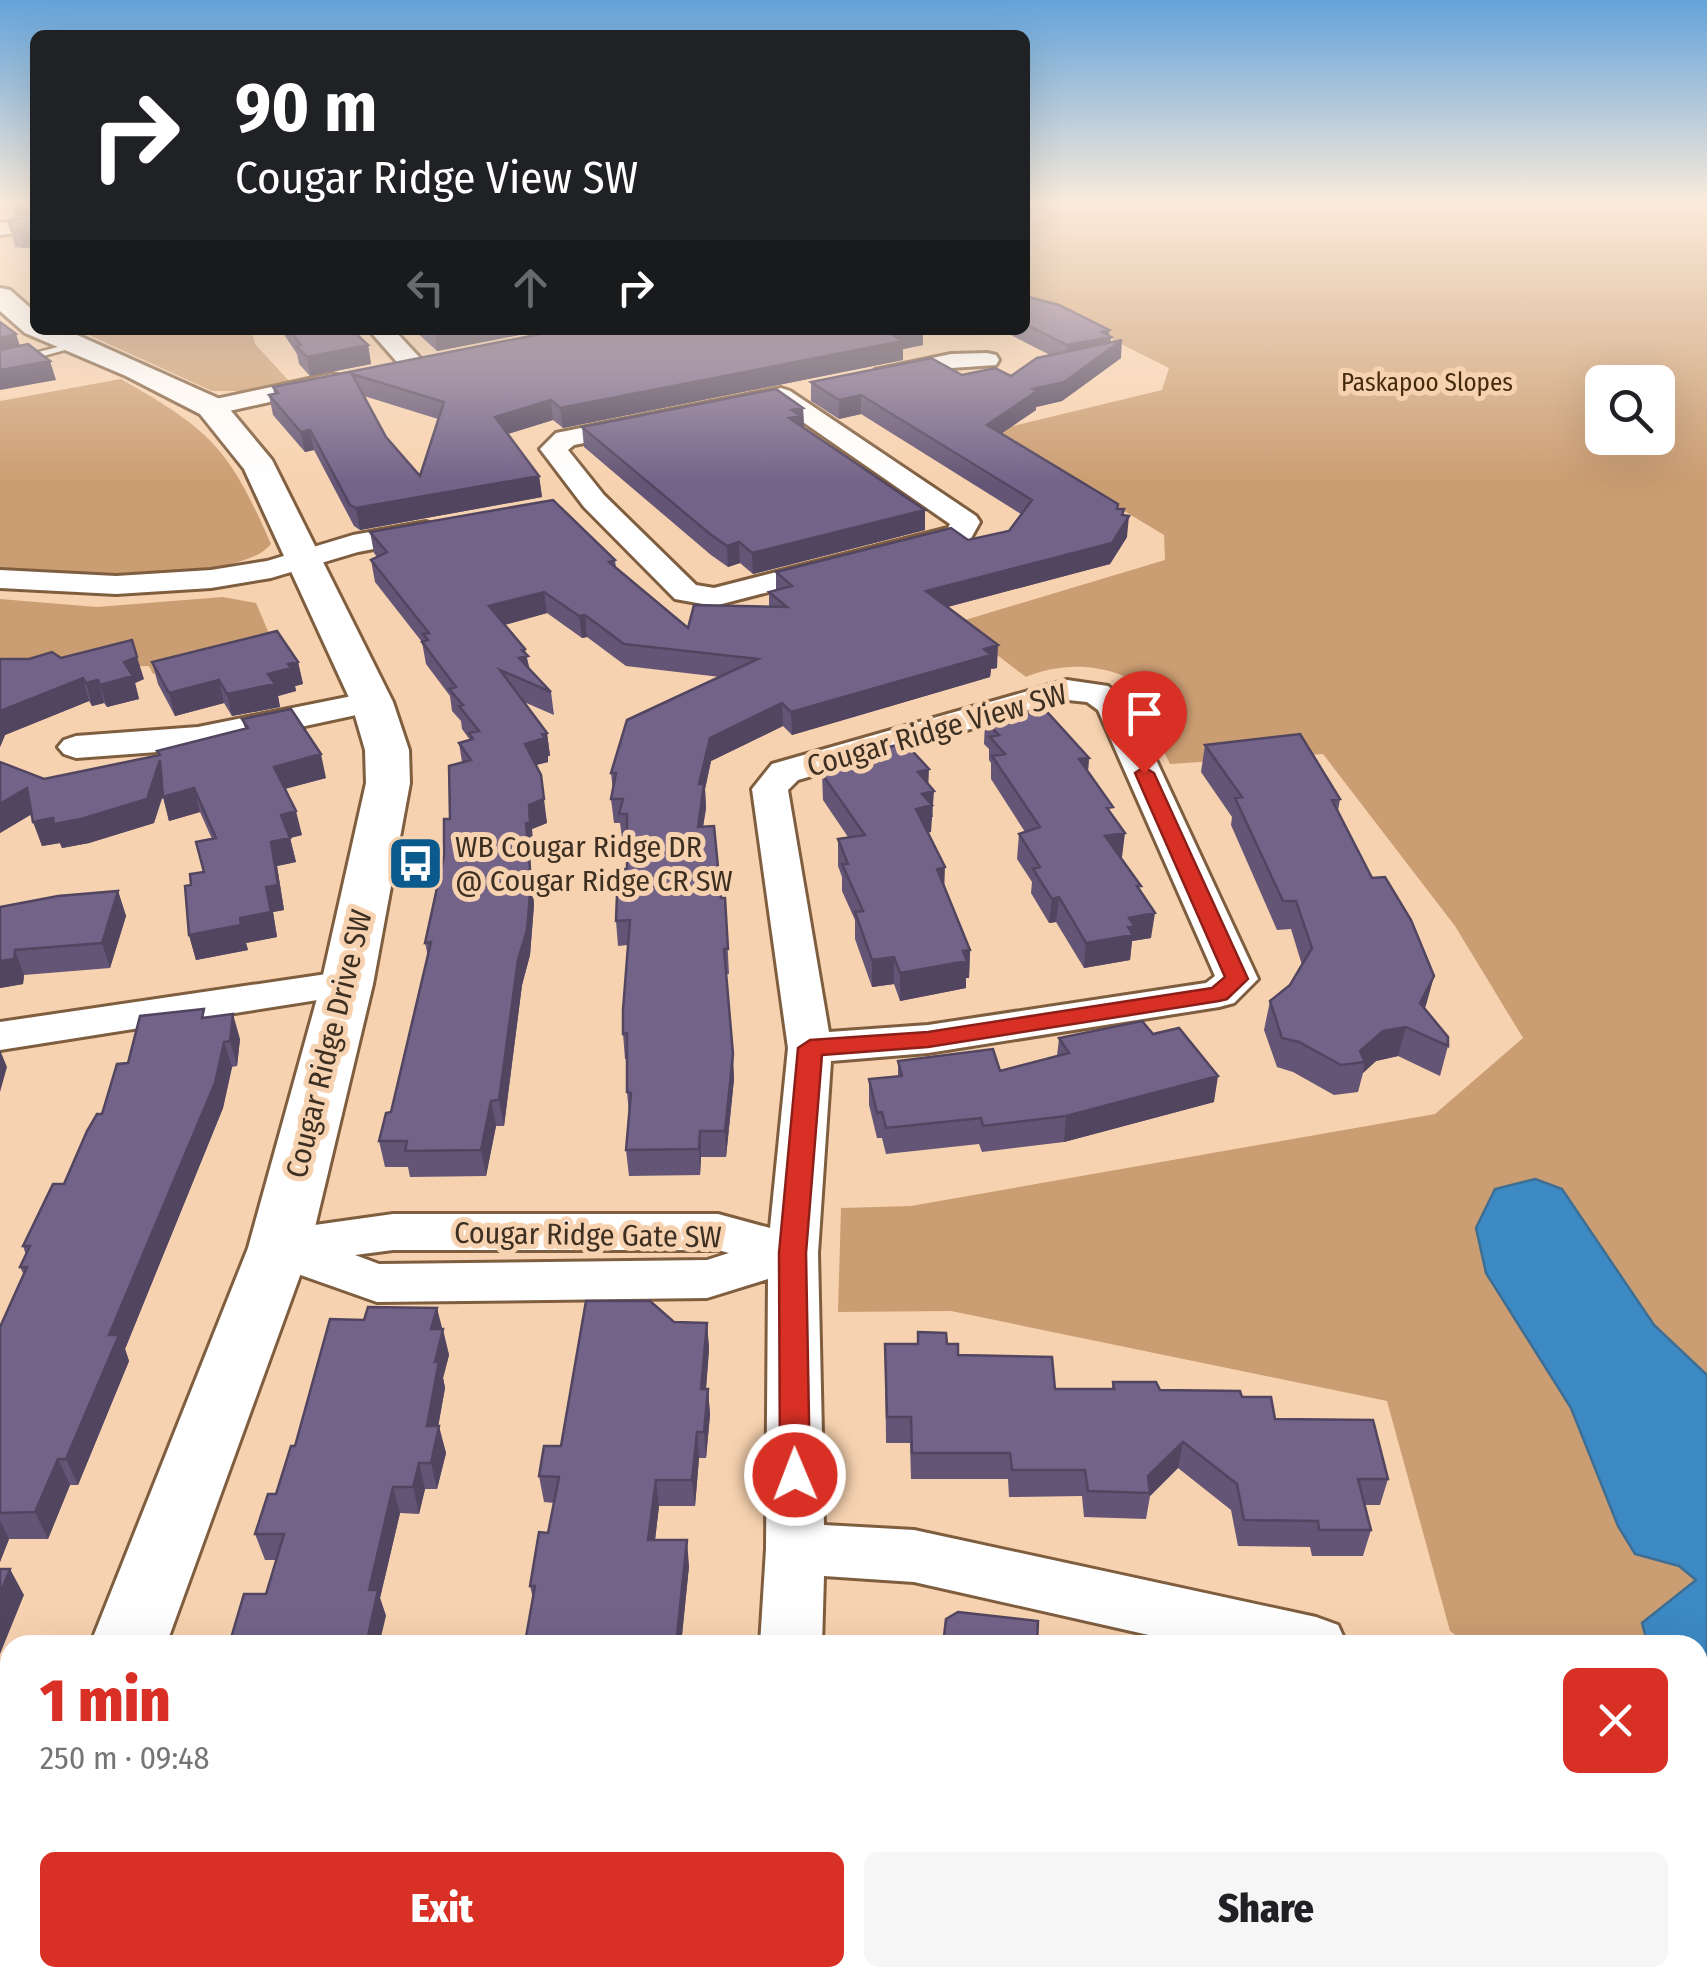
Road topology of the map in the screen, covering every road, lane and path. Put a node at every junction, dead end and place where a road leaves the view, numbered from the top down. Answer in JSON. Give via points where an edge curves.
{"nodes":[{"id":1,"x":49,"y":335,"type":"edge"},
{"id":2,"x":53,"y":335,"type":"edge"},
{"id":3,"x":387,"y":335,"type":"edge"},
{"id":4,"x":987,"y":360,"type":"dead end"},
{"id":5,"x":0,"y":365,"type":"edge"},
{"id":6,"x":857,"y":380,"type":"edge"},
{"id":7,"x":819,"y":388,"type":"edge"},
{"id":8,"x":781,"y":396,"type":"junction"},
{"id":9,"x":210,"y":407,"type":"junction"},
{"id":10,"x":601,"y":508,"type":"junction"},
{"id":11,"x":563,"y":514,"type":"edge"},
{"id":12,"x":450,"y":534,"type":"edge"},
{"id":13,"x":304,"y":561,"type":"junction"},
{"id":14,"x":0,"y":579,"type":"edge"},
{"id":15,"x":372,"y":702,"type":"junction"},
{"id":16,"x":76,"y":747,"type":"dead end"},
{"id":17,"x":346,"y":984,"type":"junction"},
{"id":18,"x":0,"y":1036,"type":"edge"},
{"id":19,"x":810,"y":1048,"type":"junction"},
{"id":20,"x":279,"y":1248,"type":"junction"},
{"id":21,"x":792,"y":1253,"type":"junction"},
{"id":22,"x":795,"y":1550,"type":"junction"},
{"id":23,"x":132,"y":1635,"type":"edge"},
{"id":24,"x":792,"y":1635,"type":"edge"},
{"id":25,"x":1271,"y":1635,"type":"edge"}],
"edges":[{"from":1,"to":5,"type":"lane"},
{"from":2,"to":9,"type":"street","name":"Cougar Ridge Drive SW"},
{"from":3,"to":9,"type":"street","via":[[422,363]]},
{"from":4,"to":6,"type":"street"},
{"from":7,"to":8,"type":"street"},
{"from":8,"to":10,"type":"street","via":[[566,439],[553,449]]},
{"from":8,"to":10,"type":"street","via":[[966,522],[960,534],[714,597],[686,592]]},
{"from":9,"to":13,"type":"street","name":"Cougar Ridge Drive SW","via":[[260,466]]},
{"from":10,"to":11,"type":"street"},
{"from":12,"to":13,"type":"street","via":[[357,558]]},
{"from":13,"to":14,"type":"street","via":[[160,584]]},
{"from":13,"to":15,"type":"street","name":"Cougar Ridge Drive SW"},
{"from":15,"to":16,"type":"street","via":[[198,738]]},
{"from":15,"to":17,"type":"street","name":"Cougar Ridge Drive SW","via":[[387,750],[388,783]]},
{"from":17,"to":18,"type":"street"},
{"from":17,"to":20,"type":"street","name":"Cougar Ridge Drive SW"},
{"from":19,"to":19,"type":"street","name":"Cougar Ridge View SW","via":[[770,789],[785,772],[1068,690],[1096,693],[1113,704],[1237,979],[1219,994],[928,1039]]},
{"from":19,"to":21,"type":"street"},
{"from":20,"to":21,"type":"street","name":"Cougar Ridge Gate SW","via":[[376,1283],[708,1278]]},
{"from":20,"to":23,"type":"street","name":"Cougar Ridge Drive SW"},
{"from":21,"to":22,"type":"street"},
{"from":22,"to":24,"type":"street"},
{"from":22,"to":25,"type":"street","via":[[914,1556]]}]}
